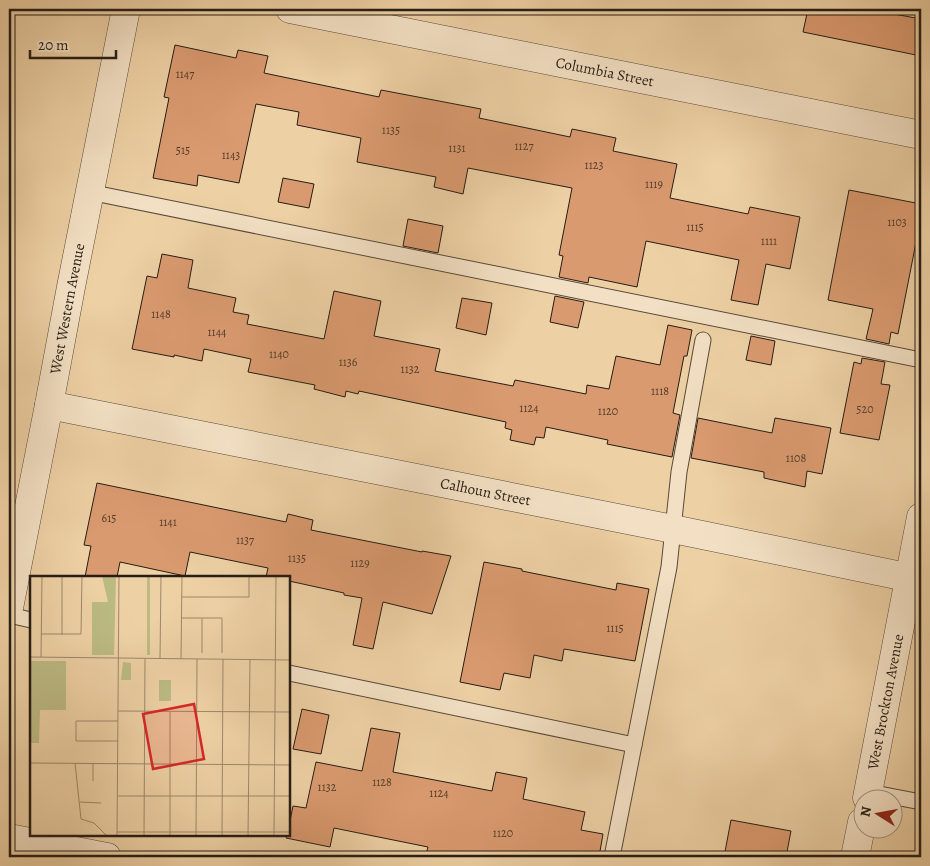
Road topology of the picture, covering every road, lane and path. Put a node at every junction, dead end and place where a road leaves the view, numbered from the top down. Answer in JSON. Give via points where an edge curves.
{"nodes":[{"id":1,"x":126,"y":9,"type":"edge"},
{"id":2,"x":290,"y":9,"type":"edge"},
{"id":3,"x":921,"y":135,"type":"edge"},
{"id":4,"x":90,"y":192,"type":"junction"},
{"id":5,"x":703,"y":340,"type":"dead end"},
{"id":6,"x":921,"y":360,"type":"edge"},
{"id":7,"x":49,"y":405,"type":"junction"},
{"id":8,"x":921,"y":517,"type":"edge"},
{"id":9,"x":673,"y":529,"type":"junction"},
{"id":10,"x":915,"y":579,"type":"edge"},
{"id":11,"x":9,"y":608,"type":"edge"},
{"id":12,"x":9,"y":615,"type":"edge"},
{"id":13,"x":30,"y":620,"type":"edge"},
{"id":14,"x":290,"y":673,"type":"edge"},
{"id":15,"x":634,"y":744,"type":"junction"},
{"id":16,"x":870,"y":788,"type":"edge"},
{"id":17,"x":902,"y":799,"type":"edge"},
{"id":18,"x":921,"y":802,"type":"edge"},
{"id":19,"x":9,"y":838,"type":"edge"},
{"id":20,"x":859,"y":838,"type":"edge"},
{"id":21,"x":107,"y":857,"type":"edge"},
{"id":22,"x":612,"y":857,"type":"edge"},
{"id":23,"x":855,"y":857,"type":"edge"}],
"edges":[{"from":1,"to":4,"type":"street","name":"West Western Avenue"},
{"from":2,"to":3,"type":"street","name":"Columbia Street"},
{"from":4,"to":6,"type":"lane"},
{"from":4,"to":7,"type":"street","name":"West Western Avenue"},
{"from":5,"to":9,"type":"lane","via":[[679,472]]},
{"from":7,"to":9,"type":"street","name":"Calhoun Street"},
{"from":7,"to":11,"type":"street","name":"West Western Avenue"},
{"from":8,"to":10,"type":"street","name":"West Brockton Avenue"},
{"from":9,"to":10,"type":"street","name":"Calhoun Street"},
{"from":9,"to":15,"type":"lane","via":[[669,567]]},
{"from":10,"to":16,"type":"street","name":"West Brockton Avenue"},
{"from":12,"to":13,"type":"lane"},
{"from":14,"to":15,"type":"lane"},
{"from":15,"to":22,"type":"lane"},
{"from":17,"to":18,"type":"lane"},
{"from":19,"to":21,"type":"street"},
{"from":20,"to":23,"type":"street"}]}
